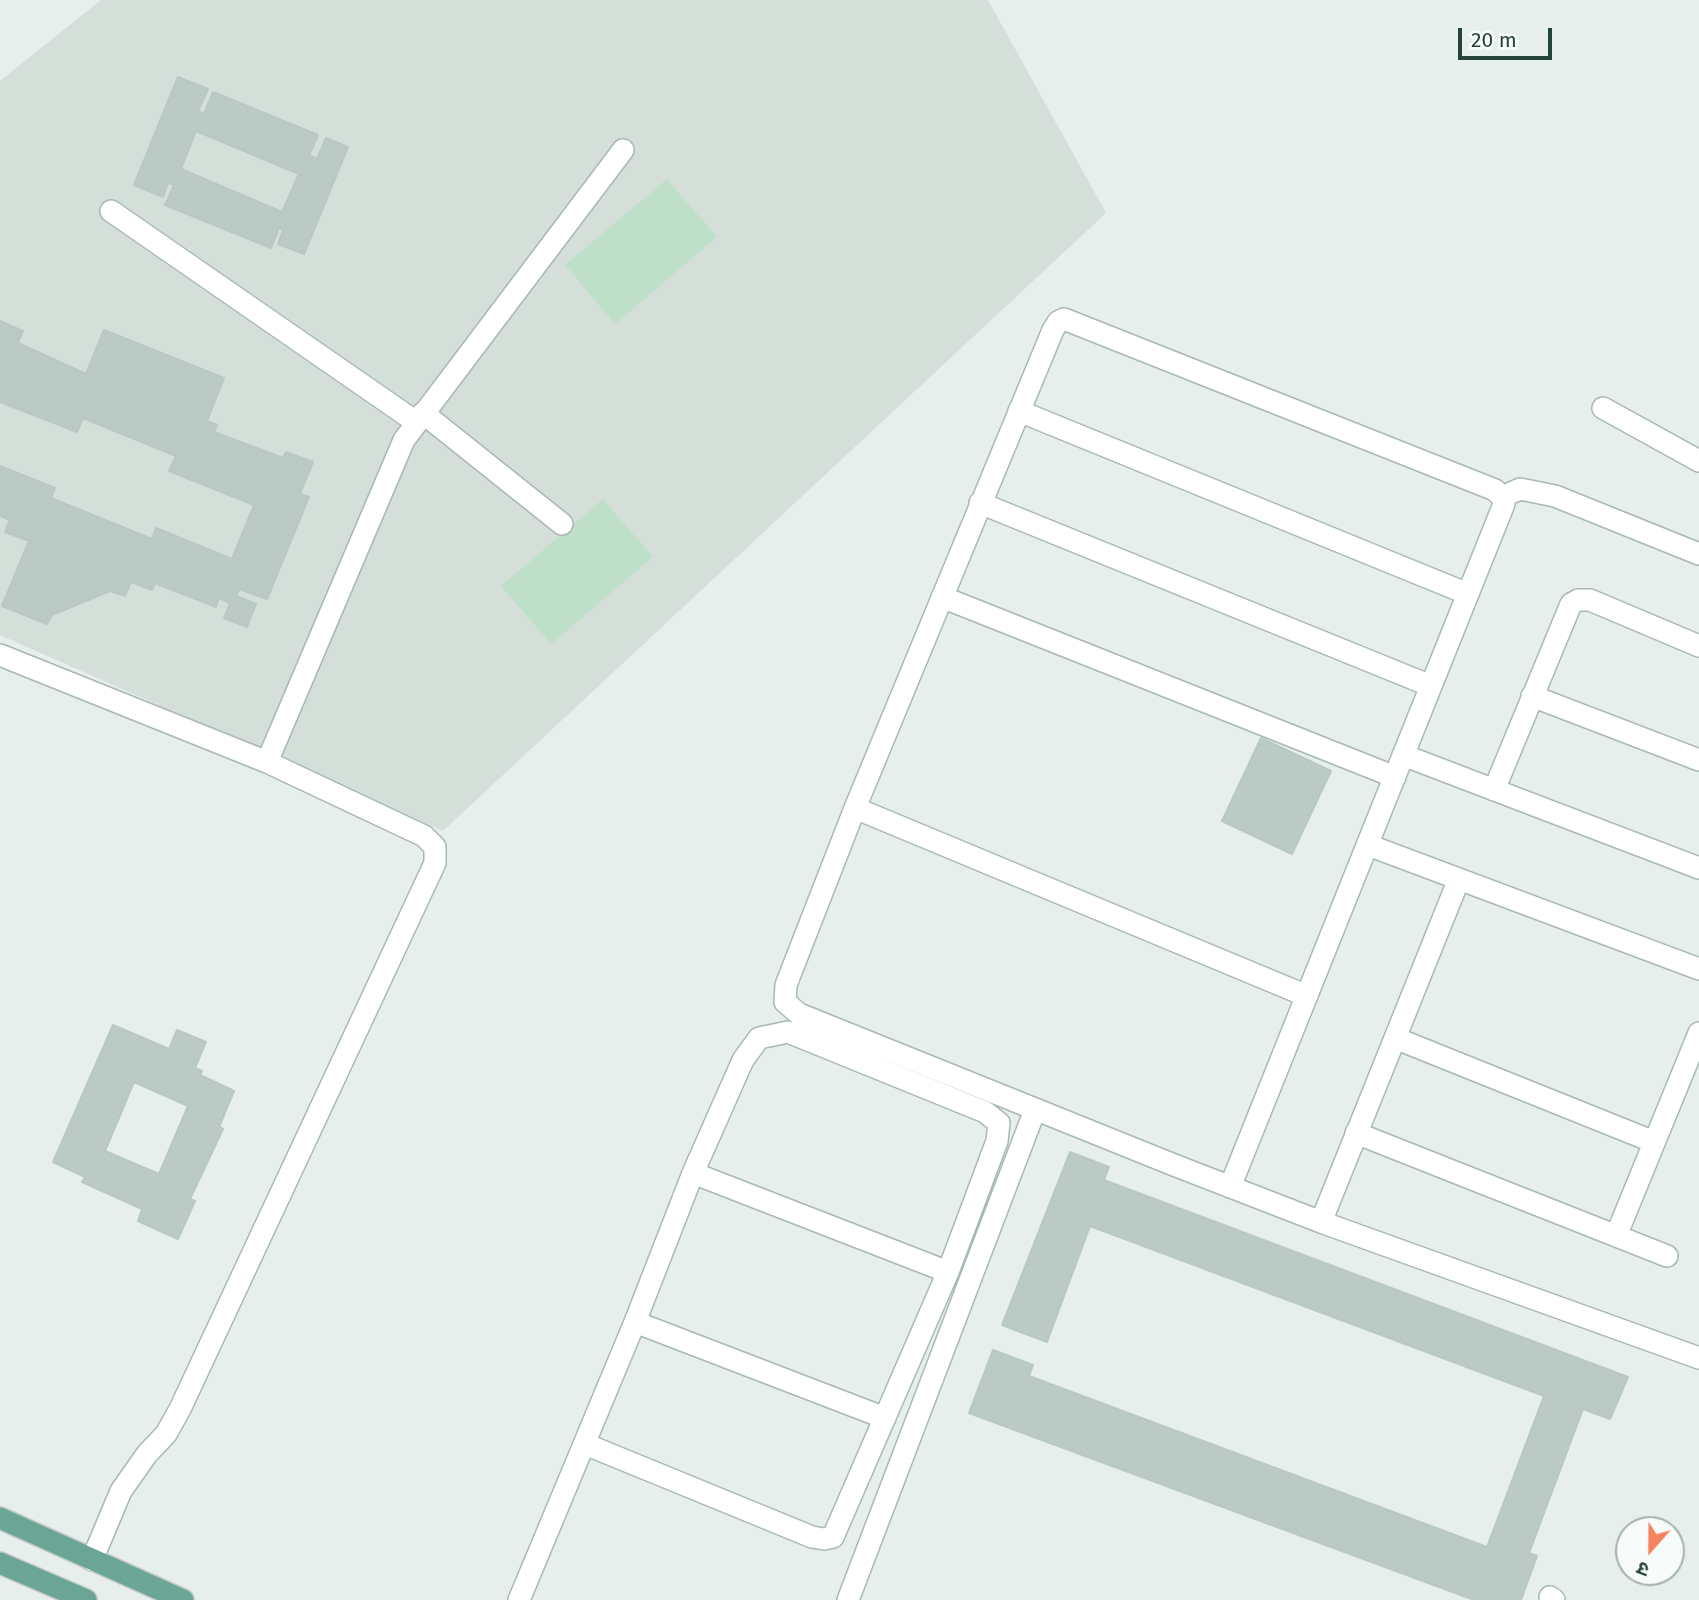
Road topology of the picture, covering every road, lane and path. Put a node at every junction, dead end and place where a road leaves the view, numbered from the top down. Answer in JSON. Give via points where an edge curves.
{"nodes":[{"id":1,"x":623,"y":150,"type":"dead end"},
{"id":2,"x":111,"y":211,"type":"dead end"},
{"id":3,"x":1603,"y":408,"type":"dead end"},
{"id":4,"x":1019,"y":411,"type":"junction"},
{"id":5,"x":419,"y":417,"type":"junction"},
{"id":6,"x":1699,"y":461,"type":"edge"},
{"id":7,"x":1502,"y":497,"type":"junction"},
{"id":8,"x":980,"y":503,"type":"junction"},
{"id":9,"x":562,"y":524,"type":"dead end"},
{"id":10,"x":1699,"y":554,"type":"edge"},
{"id":11,"x":1468,"y":594,"type":"junction"},
{"id":12,"x":942,"y":597,"type":"junction"},
{"id":13,"x":1699,"y":646,"type":"edge"},
{"id":14,"x":0,"y":655,"type":"edge"},
{"id":15,"x":1431,"y":686,"type":"junction"},
{"id":16,"x":1532,"y":696,"type":"junction"},
{"id":17,"x":1404,"y":755,"type":"junction"},
{"id":18,"x":1699,"y":760,"type":"edge"},
{"id":19,"x":267,"y":762,"type":"junction"},
{"id":20,"x":1395,"y":777,"type":"junction"},
{"id":21,"x":1494,"y":790,"type":"junction"},
{"id":22,"x":855,"y":808,"type":"junction"},
{"id":23,"x":1368,"y":845,"type":"junction"},
{"id":24,"x":1699,"y":868,"type":"edge"},
{"id":25,"x":1459,"y":879,"type":"junction"},
{"id":26,"x":1699,"y":969,"type":"edge"},
{"id":27,"x":1307,"y":996,"type":"junction"},
{"id":28,"x":1699,"y":1033,"type":"edge"},
{"id":29,"x":1395,"y":1038,"type":"junction"},
{"id":30,"x":1035,"y":1110,"type":"junction"},
{"id":31,"x":1356,"y":1133,"type":"junction"},
{"id":32,"x":1654,"y":1142,"type":"junction"},
{"id":33,"x":693,"y":1173,"type":"junction"},
{"id":34,"x":1230,"y":1187,"type":"junction"},
{"id":35,"x":1321,"y":1222,"type":"junction"},
{"id":36,"x":1616,"y":1236,"type":"junction"},
{"id":37,"x":1667,"y":1256,"type":"dead end"},
{"id":38,"x":947,"y":1272,"type":"junction"},
{"id":39,"x":635,"y":1322,"type":"junction"},
{"id":40,"x":1699,"y":1358,"type":"edge"},
{"id":41,"x":885,"y":1418,"type":"junction"},
{"id":42,"x":585,"y":1444,"type":"junction"},
{"id":43,"x":0,"y":1518,"type":"edge"},
{"id":44,"x":92,"y":1559,"type":"junction"},
{"id":45,"x":0,"y":1563,"type":"edge"},
{"id":46,"x":86,"y":1600,"type":"edge"},
{"id":47,"x":183,"y":1600,"type":"edge"},
{"id":48,"x":519,"y":1600,"type":"edge"},
{"id":49,"x":848,"y":1600,"type":"edge"}],
"edges":[{"from":1,"to":5,"type":"street"},
{"from":2,"to":5,"type":"street"},
{"from":3,"to":6,"type":"street"},
{"from":4,"to":7,"type":"street","via":[[1053,330],[1064,319],[1495,490]]},
{"from":4,"to":8,"type":"street"},
{"from":4,"to":11,"type":"street"},
{"from":5,"to":9,"type":"street"},
{"from":5,"to":19,"type":"street","via":[[399,450]]},
{"from":7,"to":10,"type":"street","via":[[1520,489],[1555,496]]},
{"from":7,"to":11,"type":"street","via":[[1502,513]]},
{"from":8,"to":12,"type":"street"},
{"from":8,"to":15,"type":"street"},
{"from":11,"to":15,"type":"street"},
{"from":12,"to":20,"type":"street"},
{"from":12,"to":22,"type":"street"},
{"from":13,"to":16,"type":"street","via":[[1590,600],[1578,600],[1566,614]]},
{"from":14,"to":19,"type":"street"},
{"from":15,"to":17,"type":"street"},
{"from":16,"to":18,"type":"street"},
{"from":16,"to":21,"type":"street"},
{"from":17,"to":20,"type":"street"},
{"from":17,"to":21,"type":"street"},
{"from":19,"to":44,"type":"street","via":[[424,836],[435,847],[435,863],[180,1409],[121,1491]]},
{"from":20,"to":23,"type":"street"},
{"from":21,"to":24,"type":"street"},
{"from":22,"to":27,"type":"street"},
{"from":22,"to":30,"type":"street","via":[[786,985],[785,1002],[799,1014]]},
{"from":23,"to":25,"type":"street"},
{"from":23,"to":27,"type":"street"},
{"from":25,"to":26,"type":"street"},
{"from":25,"to":29,"type":"street"},
{"from":27,"to":34,"type":"street"},
{"from":28,"to":32,"type":"street"},
{"from":29,"to":31,"type":"street"},
{"from":29,"to":32,"type":"street"},
{"from":30,"to":34,"type":"street"},
{"from":30,"to":49,"type":"street"},
{"from":31,"to":35,"type":"street"},
{"from":31,"to":36,"type":"street"},
{"from":32,"to":36,"type":"street"},
{"from":33,"to":38,"type":"street"},
{"from":33,"to":38,"type":"street","via":[[751,1047],[759,1038],[788,1032],[985,1112],[999,1123],[997,1141]]},
{"from":33,"to":39,"type":"street"},
{"from":34,"to":35,"type":"street"},
{"from":35,"to":40,"type":"street"},
{"from":36,"to":37,"type":"street"},
{"from":38,"to":41,"type":"street"},
{"from":39,"to":41,"type":"street"},
{"from":39,"to":42,"type":"street"},
{"from":41,"to":42,"type":"street","via":[[841,1523],[833,1537],[824,1539]]},
{"from":42,"to":48,"type":"street"},
{"from":43,"to":44,"type":"main road"},
{"from":44,"to":47,"type":"main road"},
{"from":45,"to":46,"type":"main road"}]}
